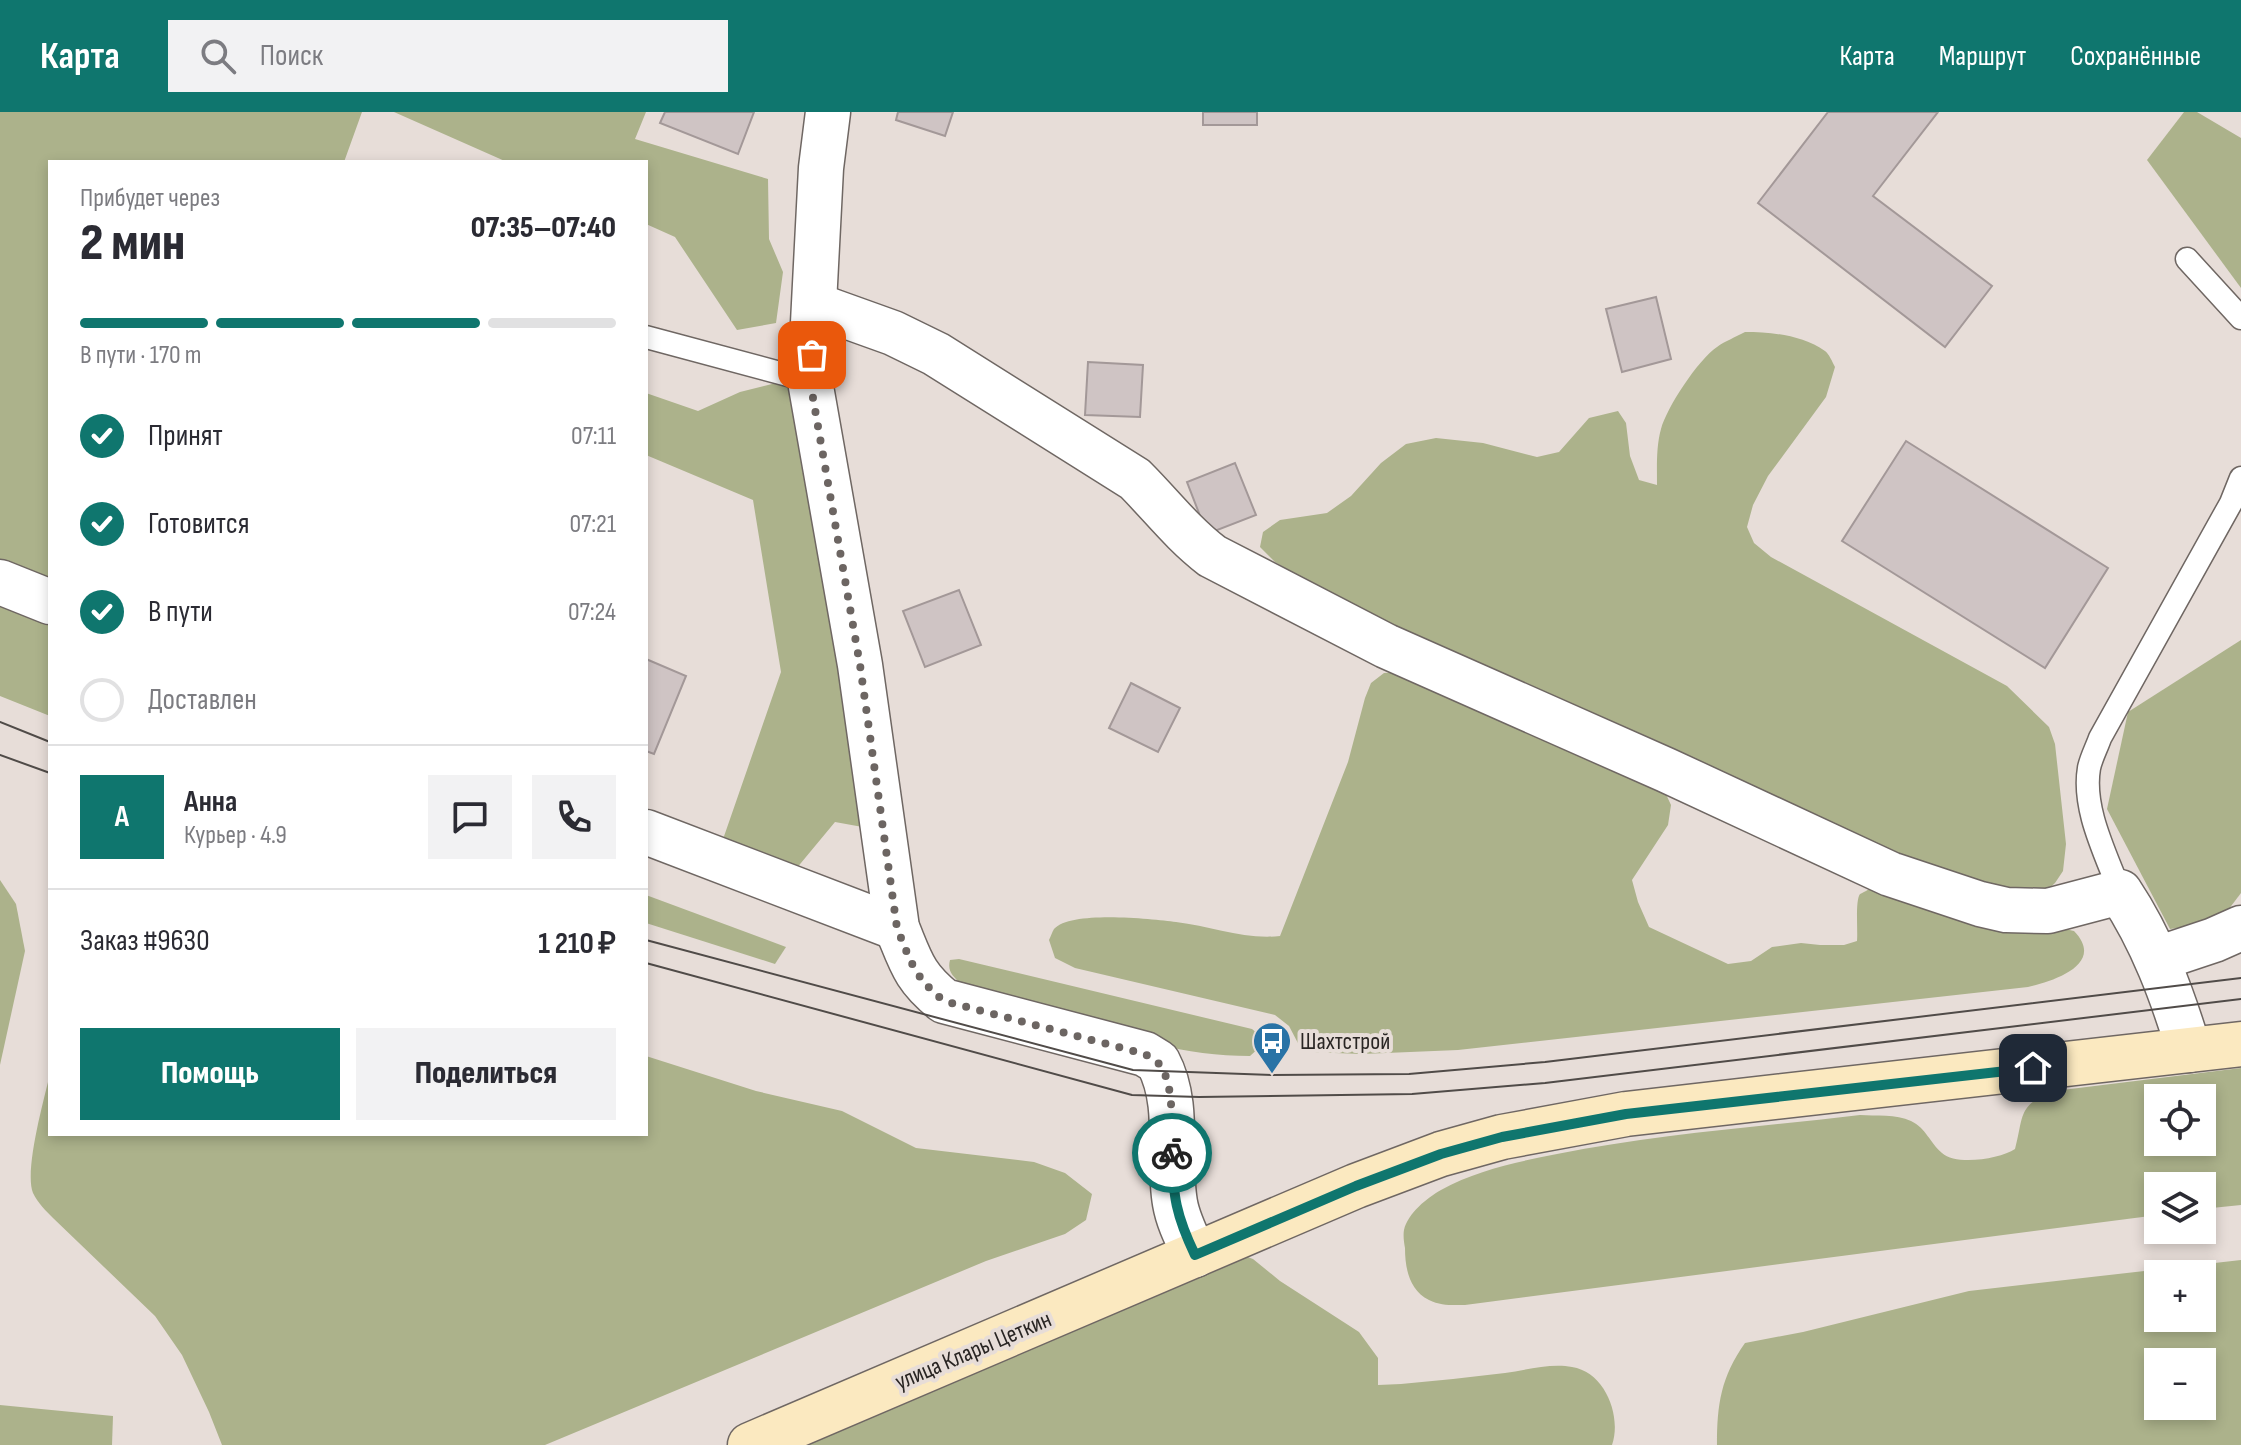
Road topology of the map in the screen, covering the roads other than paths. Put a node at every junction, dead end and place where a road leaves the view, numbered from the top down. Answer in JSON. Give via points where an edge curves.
{"nodes":[{"id":1,"x":828,"y":112,"type":"edge"},
{"id":2,"x":2187,"y":259,"type":"dead end"},
{"id":3,"x":815,"y":305,"type":"junction"},
{"id":4,"x":2241,"y":318,"type":"edge"},
{"id":5,"x":648,"y":338,"type":"edge"},
{"id":6,"x":810,"y":381,"type":"junction"},
{"id":7,"x":2241,"y":478,"type":"edge"},
{"id":8,"x":0,"y":582,"type":"edge"},
{"id":9,"x":48,"y":601,"type":"edge"},
{"id":10,"x":648,"y":833,"type":"edge"},
{"id":11,"x":2120,"y":892,"type":"junction"},
{"id":12,"x":897,"y":928,"type":"junction"},
{"id":13,"x":2241,"y":928,"type":"edge"},
{"id":14,"x":2157,"y":959,"type":"junction"},
{"id":15,"x":2241,"y":1044,"type":"edge"},
{"id":16,"x":2189,"y":1050,"type":"junction"},
{"id":17,"x":1195,"y":1255,"type":"junction"},
{"id":18,"x":750,"y":1445,"type":"edge"}],
"edges":[{"from":1,"to":3,"type":"street"},
{"from":2,"to":4,"type":"lane"},
{"from":3,"to":6,"type":"street"},
{"from":3,"to":11,"type":"street","via":[[936,354],[1135,479],[1212,556],[1386,646],[1829,847],[1890,874],[2006,910],[2048,911]]},
{"from":5,"to":6,"type":"lane"},
{"from":6,"to":12,"type":"street","via":[[860,665]]},
{"from":7,"to":11,"type":"lane","via":[[2089,767],[2088,795],[2096,828]]},
{"from":8,"to":9,"type":"street"},
{"from":10,"to":12,"type":"street"},
{"from":11,"to":14,"type":"street"},
{"from":12,"to":17,"type":"street","via":[[924,985],[944,1001],[1145,1054],[1158,1062],[1170,1095],[1175,1204]]},
{"from":13,"to":14,"type":"street"},
{"from":14,"to":16,"type":"street"},
{"from":15,"to":16,"type":"street","name":"улица Клары Цеткин"},
{"from":16,"to":17,"type":"street","name":"улица Клары Цеткин","via":[[1626,1114],[1502,1137],[1356,1186]]},
{"from":17,"to":18,"type":"street","name":"улица Клары Цеткин"}]}
